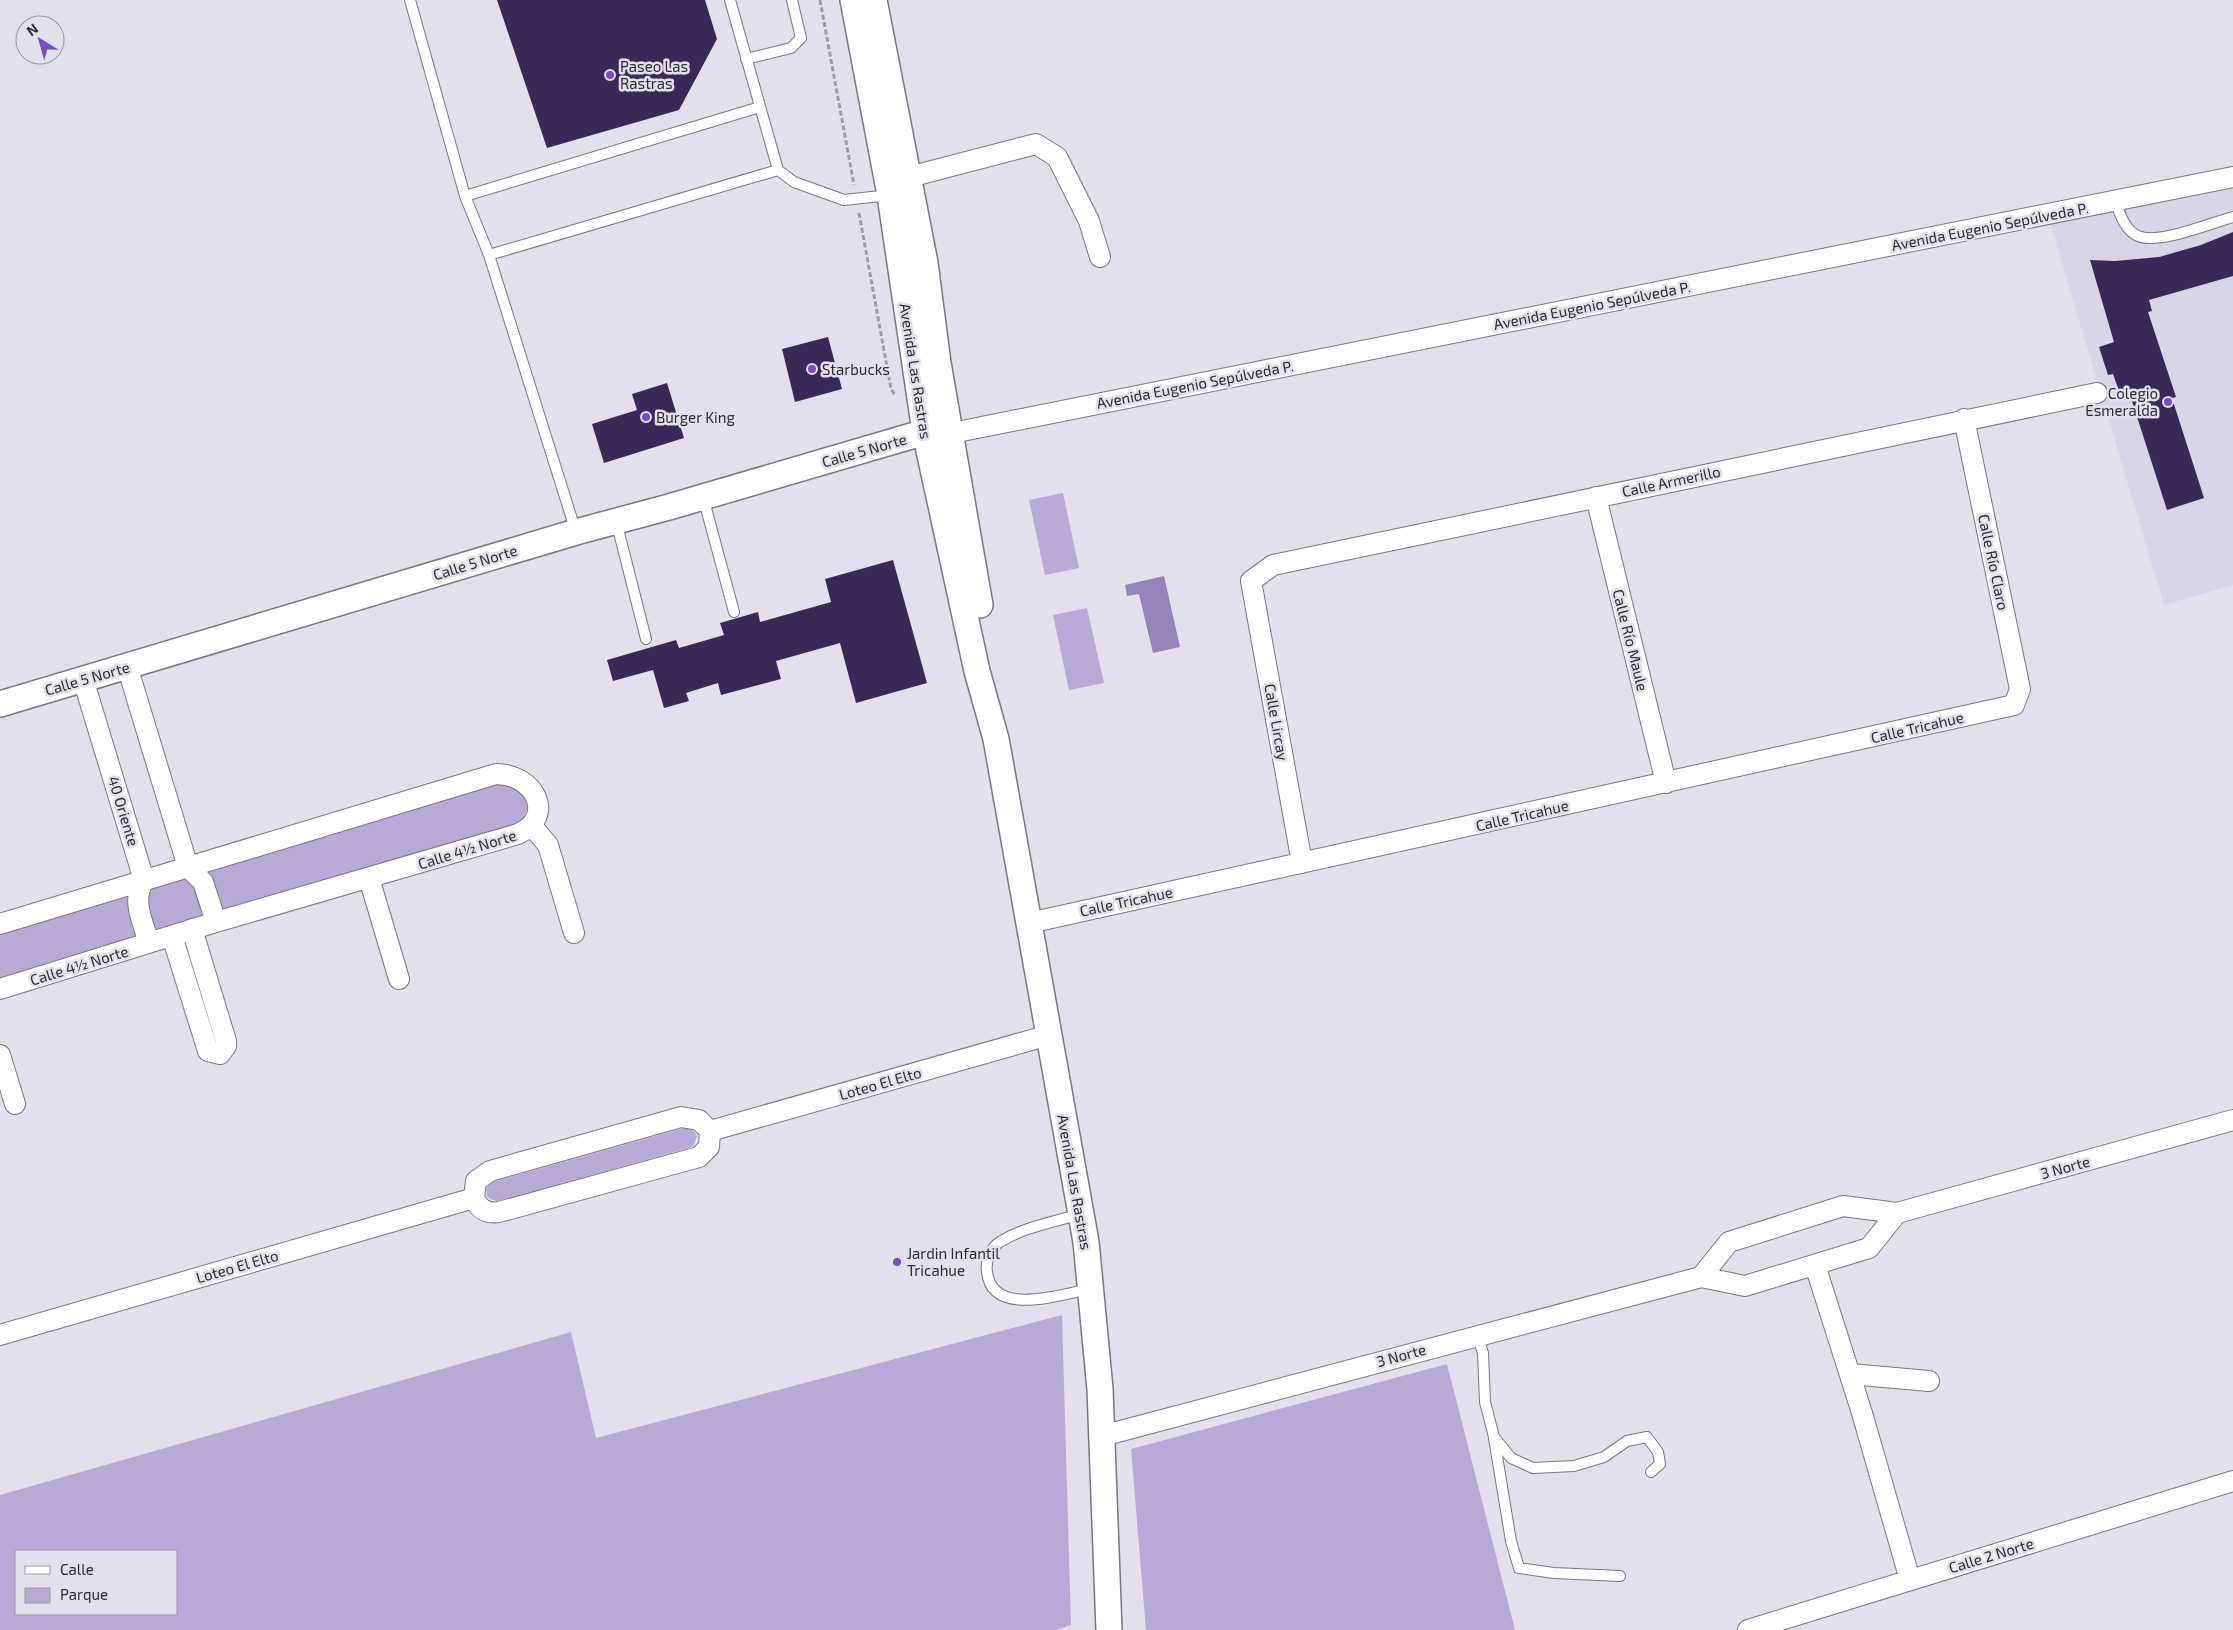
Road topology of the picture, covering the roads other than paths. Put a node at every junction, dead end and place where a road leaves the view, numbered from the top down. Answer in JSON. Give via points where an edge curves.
{"nodes":[{"id":1,"x":410,"y":0,"type":"edge"},
{"id":2,"x":730,"y":0,"type":"edge"},
{"id":3,"x":792,"y":0,"type":"edge"},
{"id":4,"x":853,"y":0,"type":"edge"},
{"id":5,"x":874,"y":0,"type":"edge"},
{"id":6,"x":746,"y":59,"type":"junction"},
{"id":7,"x":760,"y":107,"type":"junction"},
{"id":8,"x":778,"y":170,"type":"junction"},
{"id":9,"x":909,"y":177,"type":"junction"},
{"id":10,"x":2233,"y":177,"type":"edge"},
{"id":11,"x":890,"y":195,"type":"junction"},
{"id":12,"x":465,"y":196,"type":"junction"},
{"id":13,"x":2115,"y":200,"type":"junction"},
{"id":14,"x":2233,"y":217,"type":"edge"},
{"id":15,"x":489,"y":256,"type":"junction"},
{"id":16,"x":1100,"y":257,"type":"dead end"},
{"id":17,"x":2097,"y":393,"type":"dead end"},
{"id":18,"x":1964,"y":419,"type":"junction"},
{"id":19,"x":925,"y":432,"type":"junction"},
{"id":20,"x":952,"y":433,"type":"junction"},
{"id":21,"x":703,"y":497,"type":"junction"},
{"id":22,"x":1596,"y":497,"type":"junction"},
{"id":23,"x":616,"y":521,"type":"junction"},
{"id":24,"x":576,"y":532,"type":"junction"},
{"id":25,"x":1251,"y":581,"type":"joint"},
{"id":26,"x":734,"y":612,"type":"dead end"},
{"id":27,"x":646,"y":639,"type":"dead end"},
{"id":28,"x":127,"y":666,"type":"junction"},
{"id":29,"x":83,"y":679,"type":"junction"},
{"id":30,"x":0,"y":704,"type":"edge"},
{"id":31,"x":2014,"y":705,"type":"joint"},
{"id":32,"x":996,"y":739,"type":"junction"},
{"id":33,"x":1666,"y":782,"type":"junction"},
{"id":34,"x":532,"y":825,"type":"junction"},
{"id":35,"x":1302,"y":863,"type":"junction"},
{"id":36,"x":188,"y":867,"type":"junction"},
{"id":37,"x":369,"y":878,"type":"junction"},
{"id":38,"x":144,"y":880,"type":"junction"},
{"id":39,"x":216,"y":922,"type":"junction"},
{"id":40,"x":1029,"y":922,"type":"junction"},
{"id":41,"x":0,"y":924,"type":"edge"},
{"id":42,"x":192,"y":930,"type":"junction"},
{"id":43,"x":574,"y":933,"type":"dead end"},
{"id":44,"x":172,"y":936,"type":"junction"},
{"id":45,"x":149,"y":943,"type":"junction"},
{"id":46,"x":399,"y":979,"type":"dead end"},
{"id":47,"x":0,"y":989,"type":"edge"},
{"id":48,"x":1049,"y":1035,"type":"junction"},
{"id":49,"x":0,"y":1055,"type":"edge"},
{"id":50,"x":15,"y":1104,"type":"dead end"},
{"id":51,"x":2233,"y":1120,"type":"edge"},
{"id":52,"x":710,"y":1131,"type":"junction"},
{"id":53,"x":474,"y":1198,"type":"junction"},
{"id":54,"x":1897,"y":1213,"type":"junction"},
{"id":55,"x":1080,"y":1214,"type":"junction"},
{"id":56,"x":1815,"y":1264,"type":"junction"},
{"id":57,"x":1700,"y":1277,"type":"junction"},
{"id":58,"x":1091,"y":1289,"type":"junction"},
{"id":59,"x":0,"y":1335,"type":"edge"},
{"id":60,"x":1477,"y":1335,"type":"junction"},
{"id":61,"x":1850,"y":1374,"type":"junction"},
{"id":62,"x":1928,"y":1381,"type":"dead end"},
{"id":63,"x":1102,"y":1436,"type":"junction"},
{"id":64,"x":1494,"y":1437,"type":"junction"},
{"id":65,"x":1651,"y":1472,"type":"dead end"},
{"id":66,"x":2233,"y":1481,"type":"edge"},
{"id":67,"x":1620,"y":1576,"type":"dead end"},
{"id":68,"x":1910,"y":1580,"type":"junction"},
{"id":69,"x":1109,"y":1630,"type":"edge"},
{"id":70,"x":1748,"y":1630,"type":"edge"}],
"edges":[{"from":1,"to":12,"type":"lane"},
{"from":2,"to":6,"type":"lane"},
{"from":3,"to":6,"type":"lane","via":[[801,38],[791,48]]},
{"from":4,"to":11,"type":"street","name":"Avenida Las Rastras"},
{"from":5,"to":9,"type":"street","name":"Avenida Las Rastras"},
{"from":6,"to":7,"type":"lane"},
{"from":7,"to":8,"type":"lane"},
{"from":7,"to":12,"type":"lane"},
{"from":8,"to":11,"type":"lane","via":[[794,182],[844,200]]},
{"from":8,"to":15,"type":"lane"},
{"from":9,"to":16,"type":"street","via":[[1036,144],[1057,157],[1089,221]]},
{"from":9,"to":20,"type":"street","name":"Avenida Las Rastras"},
{"from":10,"to":13,"type":"street","name":"Avenida Eugenio Sepúlveda P."},
{"from":11,"to":19,"type":"street","name":"Avenida Las Rastras"},
{"from":12,"to":15,"type":"lane"},
{"from":13,"to":14,"type":"lane","via":[[2129,230],[2149,238],[2164,237]]},
{"from":13,"to":20,"type":"street","name":"Avenida Eugenio Sepúlveda P."},
{"from":15,"to":24,"type":"lane"},
{"from":17,"to":18,"type":"street","name":"Calle Armerillo"},
{"from":18,"to":22,"type":"street","name":"Calle Armerillo"},
{"from":18,"to":31,"type":"street","name":"Calle Río Claro","via":[[2020,689]]},
{"from":19,"to":20,"type":"street","name":"Calle 5 Norte"},
{"from":19,"to":21,"type":"street","name":"Calle 5 Norte"},
{"from":19,"to":32,"type":"street","name":"Avenida Las Rastras","via":[[977,670]]},
{"from":20,"to":32,"type":"street","name":"Avenida Las Rastras","via":[[990,668]]},
{"from":21,"to":23,"type":"street","name":"Calle 5 Norte"},
{"from":21,"to":26,"type":"lane"},
{"from":22,"to":25,"type":"street","name":"Calle Armerillo","via":[[1273,564]]},
{"from":22,"to":33,"type":"street","name":"Calle Río Maule"},
{"from":23,"to":24,"type":"street","name":"Calle 5 Norte"},
{"from":23,"to":27,"type":"lane"},
{"from":24,"to":28,"type":"street","name":"Calle 5 Norte"},
{"from":25,"to":35,"type":"street","name":"Calle Lircay"},
{"from":28,"to":29,"type":"street","name":"Calle 5 Norte"},
{"from":28,"to":36,"type":"street"},
{"from":29,"to":30,"type":"street","name":"Calle 5 Norte"},
{"from":29,"to":38,"type":"street","name":"40 Oriente"},
{"from":31,"to":33,"type":"street","name":"Calle Tricahue"},
{"from":32,"to":40,"type":"street","name":"Avenida Las Rastras"},
{"from":33,"to":35,"type":"street","name":"Calle Tricahue"},
{"from":34,"to":36,"type":"street","name":"Calle 4½ Norte","via":[[538,808],[533,790],[518,777],[496,774]]},
{"from":34,"to":37,"type":"street","name":"Calle 4½ Norte","via":[[518,834]]},
{"from":34,"to":43,"type":"street","via":[[548,845]]},
{"from":35,"to":40,"type":"street","name":"Calle Tricahue"},
{"from":36,"to":38,"type":"street","name":"Calle 4½ Norte"},
{"from":36,"to":39,"type":"street","via":[[202,882]]},
{"from":37,"to":39,"type":"street","name":"Calle 4½ Norte"},
{"from":37,"to":46,"type":"street"},
{"from":38,"to":41,"type":"street","name":"Calle 4½ Norte"},
{"from":38,"to":45,"type":"street","via":[[137,901]]},
{"from":39,"to":42,"type":"street","name":"Calle 4½ Norte"},
{"from":40,"to":48,"type":"street","name":"Avenida Las Rastras"},
{"from":42,"to":44,"type":"street","name":"Calle 4½ Norte"},
{"from":42,"to":44,"type":"street","via":[[226,1041],[220,1054],[208,1050]]},
{"from":44,"to":45,"type":"street","name":"Calle 4½ Norte"},
{"from":45,"to":47,"type":"street","name":"Calle 4½ Norte"},
{"from":48,"to":52,"type":"street","name":"Loteo El Elto"},
{"from":48,"to":55,"type":"street","name":"Avenida Las Rastras"},
{"from":49,"to":50,"type":"street"},
{"from":51,"to":54,"type":"street","name":"3 Norte"},
{"from":52,"to":53,"type":"street","via":[[699,1120],[687,1117],[604,1139],[485,1173],[476,1181]]},
{"from":52,"to":53,"type":"street","via":[[709,1147],[692,1159],[499,1212],[482,1209]]},
{"from":53,"to":59,"type":"street","name":"Loteo El Elto"},
{"from":54,"to":56,"type":"street","name":"3 Norte","via":[[1869,1248]]},
{"from":54,"to":57,"type":"street","name":"3 Norte","via":[[1843,1206],[1729,1242]]},
{"from":55,"to":58,"type":"street","name":"Avenida Las Rastras"},
{"from":55,"to":58,"type":"lane","via":[[998,1242],[988,1257],[986,1271],[990,1284],[1000,1296],[1020,1302]]},
{"from":56,"to":57,"type":"street","name":"3 Norte","via":[[1745,1286]]},
{"from":56,"to":61,"type":"street"},
{"from":57,"to":60,"type":"street","name":"3 Norte"},
{"from":58,"to":63,"type":"street","name":"Avenida Las Rastras"},
{"from":60,"to":63,"type":"street","name":"3 Norte"},
{"from":60,"to":64,"type":"lane","via":[[1483,1353],[1486,1402]]},
{"from":61,"to":62,"type":"street"},
{"from":61,"to":68,"type":"street"},
{"from":63,"to":69,"type":"street","name":"Avenida Las Rastras"},
{"from":64,"to":65,"type":"lane","via":[[1511,1458],[1532,1468],[1574,1466],[1604,1457],[1627,1441],[1647,1437],[1658,1452],[1660,1464]]},
{"from":64,"to":67,"type":"lane","via":[[1511,1541],[1519,1568]]},
{"from":66,"to":68,"type":"street","name":"Calle 2 Norte"},
{"from":68,"to":70,"type":"street","name":"Calle 2 Norte"}]}
